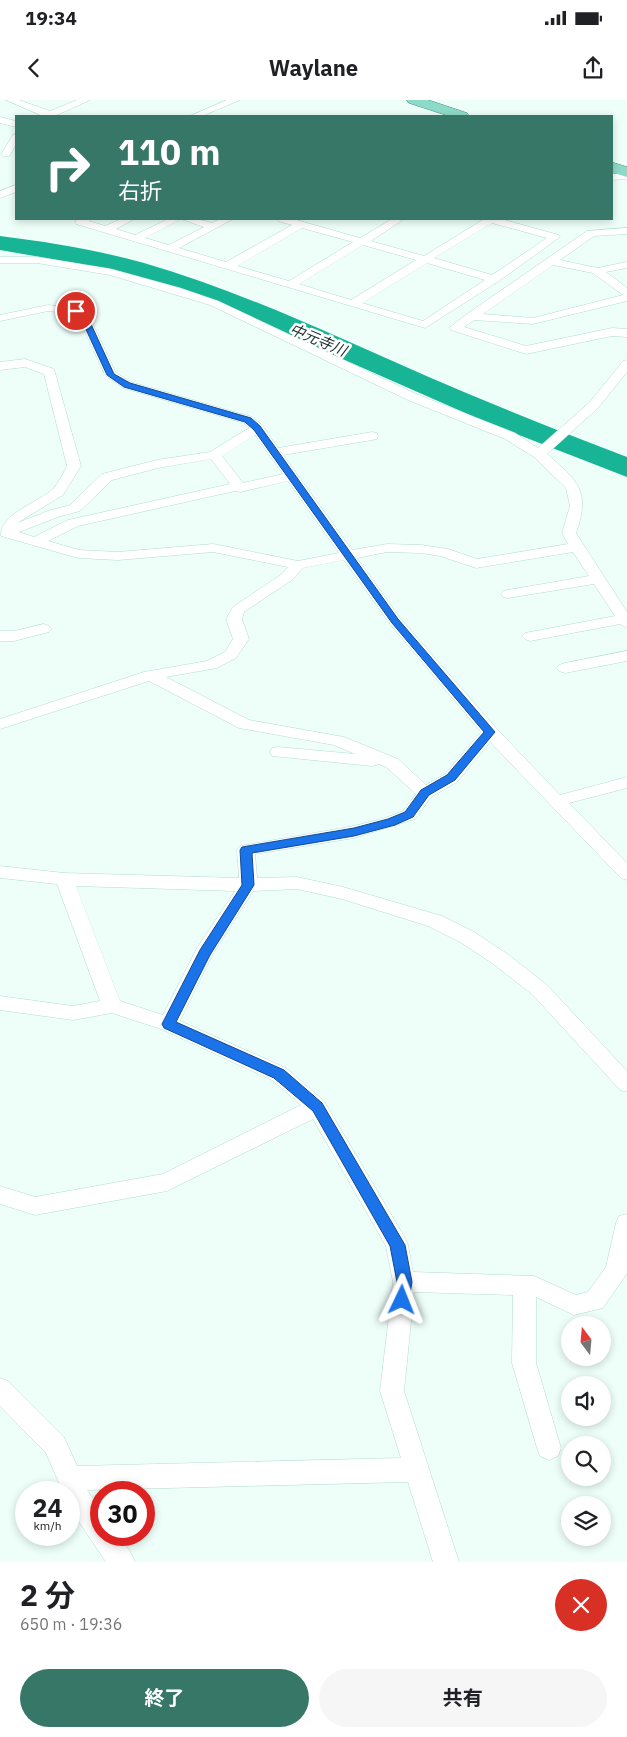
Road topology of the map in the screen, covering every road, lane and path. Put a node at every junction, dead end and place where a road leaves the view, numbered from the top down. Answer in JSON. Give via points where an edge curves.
{"nodes":[{"id":1,"x":11,"y":100,"type":"edge"},
{"id":2,"x":85,"y":100,"type":"edge"},
{"id":3,"x":235,"y":100,"type":"edge"},
{"id":4,"x":414,"y":100,"type":"edge"},
{"id":5,"x":49,"y":115,"type":"edge"},
{"id":6,"x":198,"y":115,"type":"edge"},
{"id":7,"x":459,"y":115,"type":"edge"},
{"id":8,"x":0,"y":120,"type":"edge"},
{"id":9,"x":15,"y":124,"type":"edge"},
{"id":10,"x":15,"y":138,"type":"edge"},
{"id":11,"x":3,"y":153,"type":"edge"},
{"id":12,"x":613,"y":168,"type":"edge"},
{"id":13,"x":627,"y":172,"type":"edge"},
{"id":14,"x":627,"y":176,"type":"edge"},
{"id":15,"x":613,"y":177,"type":"edge"},
{"id":16,"x":15,"y":188,"type":"edge"},
{"id":17,"x":0,"y":195,"type":"edge"},
{"id":18,"x":84,"y":220,"type":"edge"},
{"id":19,"x":127,"y":220,"type":"edge"},
{"id":20,"x":174,"y":220,"type":"edge"},
{"id":21,"x":190,"y":220,"type":"edge"},
{"id":22,"x":226,"y":220,"type":"edge"},
{"id":23,"x":286,"y":220,"type":"edge"},
{"id":24,"x":397,"y":220,"type":"edge"},
{"id":25,"x":488,"y":220,"type":"edge"},
{"id":26,"x":494,"y":220,"type":"edge"},
{"id":27,"x":301,"y":224,"type":"junction"},
{"id":28,"x":213,"y":226,"type":"junction"},
{"id":29,"x":106,"y":230,"type":"junction"},
{"id":30,"x":627,"y":231,"type":"edge"},
{"id":31,"x":135,"y":239,"type":"junction"},
{"id":32,"x":360,"y":241,"type":"junction"},
{"id":33,"x":172,"y":248,"type":"junction"},
{"id":34,"x":530,"y":254,"type":"junction"},
{"id":35,"x":425,"y":259,"type":"junction"},
{"id":36,"x":0,"y":260,"type":"edge"},
{"id":37,"x":552,"y":260,"type":"junction"},
{"id":38,"x":627,"y":265,"type":"edge"},
{"id":39,"x":228,"y":266,"type":"junction"},
{"id":40,"x":579,"y":267,"type":"junction"},
{"id":41,"x":597,"y":271,"type":"junction"},
{"id":42,"x":531,"y":274,"type":"junction"},
{"id":43,"x":627,"y":277,"type":"edge"},
{"id":44,"x":495,"y":278,"type":"junction"},
{"id":45,"x":610,"y":280,"type":"junction"},
{"id":46,"x":290,"y":285,"type":"junction"},
{"id":47,"x":627,"y":292,"type":"edge"},
{"id":48,"x":627,"y":298,"type":"edge"},
{"id":49,"x":352,"y":304,"type":"junction"},
{"id":50,"x":445,"y":312,"type":"junction"},
{"id":51,"x":558,"y":315,"type":"junction"},
{"id":52,"x":0,"y":318,"type":"edge"},
{"id":53,"x":470,"y":318,"type":"junction"},
{"id":54,"x":627,"y":333,"type":"edge"},
{"id":55,"x":586,"y":336,"type":"junction"},
{"id":56,"x":627,"y":364,"type":"edge"},
{"id":57,"x":0,"y":366,"type":"edge"},
{"id":58,"x":257,"y":428,"type":"junction"},
{"id":59,"x":372,"y":436,"type":"dead end"},
{"id":60,"x":543,"y":451,"type":"junction"},
{"id":61,"x":275,"y":454,"type":"junction"},
{"id":62,"x":214,"y":455,"type":"junction"},
{"id":63,"x":292,"y":476,"type":"junction"},
{"id":64,"x":238,"y":486,"type":"junction"},
{"id":65,"x":3,"y":537,"type":"edge"},
{"id":66,"x":35,"y":542,"type":"junction"},
{"id":67,"x":577,"y":547,"type":"junction"},
{"id":68,"x":349,"y":555,"type":"junction"},
{"id":69,"x":298,"y":565,"type":"junction"},
{"id":70,"x":598,"y":579,"type":"junction"},
{"id":71,"x":508,"y":594,"type":"dead end"},
{"id":72,"x":626,"y":621,"type":"edge"},
{"id":73,"x":44,"y":629,"type":"dead end"},
{"id":74,"x":0,"y":636,"type":"edge"},
{"id":75,"x":530,"y":636,"type":"dead end"},
{"id":76,"x":627,"y":656,"type":"edge"},
{"id":77,"x":565,"y":668,"type":"dead end"},
{"id":78,"x":150,"y":674,"type":"junction"},
{"id":79,"x":0,"y":724,"type":"edge"},
{"id":80,"x":490,"y":732,"type":"junction"},
{"id":81,"x":278,"y":752,"type":"dead end"},
{"id":82,"x":392,"y":763,"type":"junction"},
{"id":83,"x":627,"y":782,"type":"edge"},
{"id":84,"x":425,"y":793,"type":"junction"},
{"id":85,"x":557,"y":801,"type":"junction"},
{"id":86,"x":0,"y":872,"type":"edge"},
{"id":87,"x":627,"y":874,"type":"edge"},
{"id":88,"x":64,"y":879,"type":"junction"},
{"id":89,"x":248,"y":885,"type":"junction"},
{"id":90,"x":0,"y":1003,"type":"edge"},
{"id":91,"x":112,"y":1006,"type":"junction"},
{"id":92,"x":168,"y":1024,"type":"junction"},
{"id":93,"x":627,"y":1084,"type":"edge"},
{"id":94,"x":317,"y":1107,"type":"junction"},
{"id":95,"x":0,"y":1195,"type":"edge"},
{"id":96,"x":627,"y":1222,"type":"edge"},
{"id":97,"x":404,"y":1282,"type":"junction"},
{"id":98,"x":526,"y":1286,"type":"junction"},
{"id":99,"x":0,"y":1390,"type":"edge"},
{"id":100,"x":549,"y":1448,"type":"dead end"},
{"id":101,"x":415,"y":1470,"type":"junction"},
{"id":102,"x":70,"y":1478,"type":"junction"},
{"id":103,"x":90,"y":1516,"type":"edge"},
{"id":104,"x":111,"y":1546,"type":"edge"},
{"id":105,"x":122,"y":1562,"type":"edge"},
{"id":106,"x":446,"y":1562,"type":"edge"}],
"edges":[{"from":1,"to":5,"type":"street"},
{"from":2,"to":5,"type":"street"},
{"from":3,"to":6,"type":"street"},
{"from":4,"to":7,"type":"main road"},
{"from":8,"to":9,"type":"street"},
{"from":10,"to":11,"type":"street"},
{"from":12,"to":13,"type":"main road"},
{"from":14,"to":15,"type":"street"},
{"from":16,"to":17,"type":"street"},
{"from":18,"to":29,"type":"street","via":[[80,222]]},
{"from":19,"to":29,"type":"street"},
{"from":20,"to":31,"type":"street"},
{"from":21,"to":28,"type":"street"},
{"from":22,"to":28,"type":"street"},
{"from":23,"to":27,"type":"street"},
{"from":24,"to":32,"type":"street"},
{"from":25,"to":35,"type":"street"},
{"from":26,"to":34,"type":"street","via":[[555,237]]},
{"from":27,"to":32,"type":"street"},
{"from":27,"to":39,"type":"street"},
{"from":28,"to":33,"type":"street"},
{"from":29,"to":31,"type":"street"},
{"from":30,"to":37,"type":"street","via":[[591,233]]},
{"from":31,"to":33,"type":"street"},
{"from":32,"to":35,"type":"street"},
{"from":32,"to":46,"type":"street"},
{"from":33,"to":39,"type":"street"},
{"from":34,"to":37,"type":"street"},
{"from":34,"to":44,"type":"street"},
{"from":35,"to":44,"type":"street"},
{"from":35,"to":49,"type":"street"},
{"from":36,"to":60,"type":"street","via":[[37,260],[111,272],[214,303],[412,397]]},
{"from":37,"to":40,"type":"street"},
{"from":37,"to":42,"type":"street"},
{"from":38,"to":41,"type":"street"},
{"from":39,"to":46,"type":"street"},
{"from":40,"to":41,"type":"street"},
{"from":40,"to":42,"type":"street"},
{"from":41,"to":45,"type":"street"},
{"from":42,"to":53,"type":"street"},
{"from":43,"to":45,"type":"street"},
{"from":44,"to":50,"type":"street"},
{"from":45,"to":47,"type":"street"},
{"from":46,"to":49,"type":"street"},
{"from":48,"to":51,"type":"street"},
{"from":49,"to":50,"type":"street","via":[[425,325]]},
{"from":50,"to":53,"type":"street"},
{"from":51,"to":53,"type":"street","via":[[532,321]]},
{"from":51,"to":55,"type":"street"},
{"from":52,"to":58,"type":"street","via":[[48,308],[76,311],[86,322],[111,375],[127,385],[248,420]]},
{"from":53,"to":55,"type":"street","via":[[454,328],[526,350]]},
{"from":54,"to":55,"type":"street"},
{"from":56,"to":60,"type":"street","via":[[594,405]]},
{"from":57,"to":65,"type":"street","via":[[25,362],[50,372],[74,466],[58,492],[10,521]]},
{"from":58,"to":61,"type":"street"},
{"from":58,"to":62,"type":"street"},
{"from":59,"to":61,"type":"street"},
{"from":60,"to":67,"type":"street","via":[[578,496],[577,515],[569,533]]},
{"from":61,"to":63,"type":"street"},
{"from":62,"to":64,"type":"street"},
{"from":62,"to":65,"type":"street","via":[[157,464],[107,477],[75,508],[53,514]]},
{"from":63,"to":64,"type":"street"},
{"from":63,"to":68,"type":"street"},
{"from":64,"to":66,"type":"street","via":[[73,523]]},
{"from":65,"to":66,"type":"street"},
{"from":66,"to":69,"type":"street","via":[[78,554],[118,556],[214,548]]},
{"from":67,"to":68,"type":"street","via":[[476,564],[420,548],[387,548]]},
{"from":67,"to":70,"type":"street"},
{"from":68,"to":69,"type":"street"},
{"from":68,"to":80,"type":"street","via":[[395,621]]},
{"from":69,"to":78,"type":"street","via":[[287,577],[238,610],[234,618],[241,639],[231,655],[211,665]]},
{"from":70,"to":71,"type":"street"},
{"from":70,"to":72,"type":"street"},
{"from":72,"to":75,"type":"street"},
{"from":73,"to":74,"type":"street"},
{"from":76,"to":77,"type":"street"},
{"from":78,"to":79,"type":"street"},
{"from":78,"to":82,"type":"street","via":[[245,724],[338,741]]},
{"from":80,"to":84,"type":"street","via":[[451,778]]},
{"from":80,"to":85,"type":"street"},
{"from":81,"to":82,"type":"street"},
{"from":82,"to":84,"type":"street"},
{"from":83,"to":85,"type":"street"},
{"from":84,"to":89,"type":"street","via":[[409,815],[392,822],[354,832],[246,850]]},
{"from":85,"to":87,"type":"street"},
{"from":86,"to":88,"type":"street"},
{"from":88,"to":89,"type":"street"},
{"from":88,"to":91,"type":"street"},
{"from":89,"to":92,"type":"street","via":[[204,953]]},
{"from":89,"to":93,"type":"street","via":[[297,883],[343,893],[435,921],[467,937],[540,990]]},
{"from":90,"to":91,"type":"street","via":[[73,1013]]},
{"from":91,"to":92,"type":"street"},
{"from":92,"to":94,"type":"street","via":[[279,1074]]},
{"from":94,"to":95,"type":"street","via":[[167,1182],[35,1206]]},
{"from":94,"to":97,"type":"street","via":[[397,1245]]},
{"from":96,"to":98,"type":"street","via":[[617,1270],[595,1301],[574,1305],[552,1293]]},
{"from":97,"to":98,"type":"street"},
{"from":97,"to":101,"type":"street","via":[[392,1391]]},
{"from":98,"to":100,"type":"street","via":[[524,1363]]},
{"from":99,"to":102,"type":"street","via":[[55,1445]]},
{"from":101,"to":102,"type":"street"},
{"from":101,"to":106,"type":"street"},
{"from":102,"to":103,"type":"street"},
{"from":104,"to":105,"type":"street"}]}
